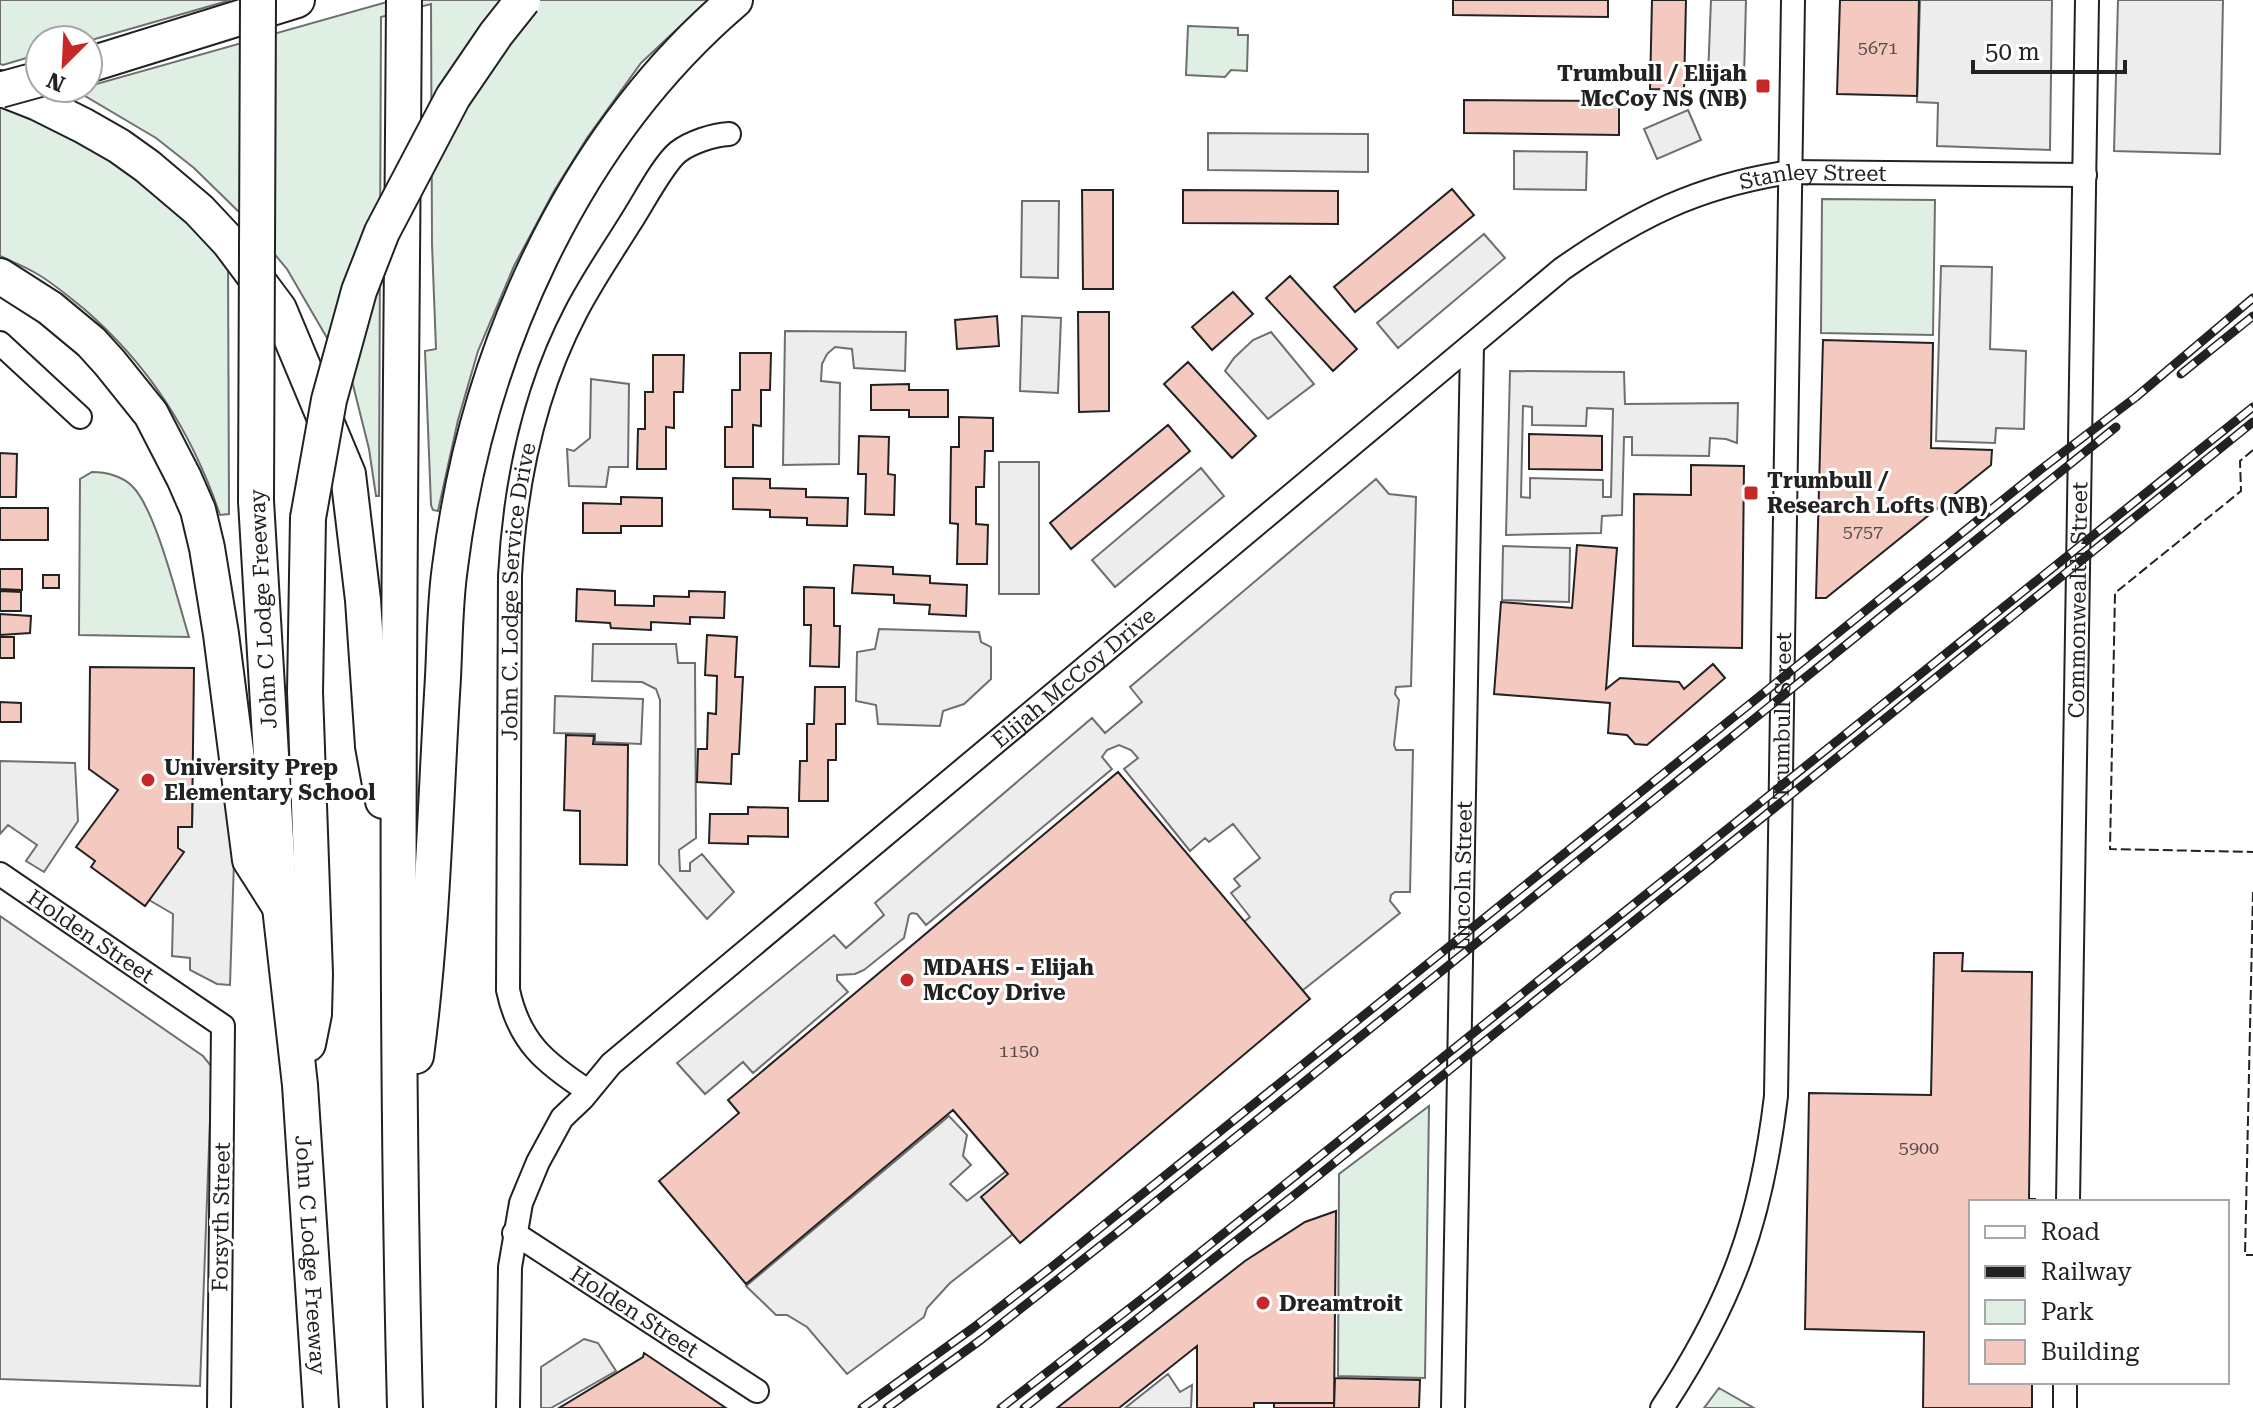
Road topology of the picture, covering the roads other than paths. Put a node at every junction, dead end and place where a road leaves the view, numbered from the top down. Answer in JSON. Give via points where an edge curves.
{"nodes":[{"id":1,"x":258,"y":0,"type":"edge"},
{"id":2,"x":297,"y":0,"type":"edge"},
{"id":3,"x":523,"y":0,"type":"edge"},
{"id":4,"x":735,"y":0,"type":"edge"},
{"id":5,"x":1793,"y":0,"type":"edge"},
{"id":6,"x":2087,"y":0,"type":"edge"},
{"id":7,"x":404,"y":13,"type":"edge"},
{"id":8,"x":104,"y":60,"type":"edge"},
{"id":9,"x":24,"y":83,"type":"edge"},
{"id":10,"x":0,"y":89,"type":"edge"},
{"id":11,"x":729,"y":134,"type":"dead end"},
{"id":12,"x":1790,"y":172,"type":"junction"},
{"id":13,"x":2085,"y":175,"type":"junction"},
{"id":14,"x":1562,"y":269,"type":"joint"},
{"id":15,"x":0,"y":276,"type":"edge"},
{"id":16,"x":0,"y":343,"type":"edge"},
{"id":17,"x":1472,"y":345,"type":"junction"},
{"id":18,"x":80,"y":417,"type":"dead end"},
{"id":19,"x":0,"y":874,"type":"edge"},
{"id":20,"x":397,"y":876,"type":"junction"},
{"id":21,"x":280,"y":907,"type":"junction"},
{"id":22,"x":223,"y":1026,"type":"joint"},
{"id":23,"x":300,"y":1085,"type":"junction"},
{"id":24,"x":588,"y":1091,"type":"junction"},
{"id":25,"x":399,"y":1183,"type":"junction"},
{"id":26,"x":2068,"y":1200,"type":"edge"},
{"id":27,"x":514,"y":1233,"type":"junction"},
{"id":28,"x":2065,"y":1384,"type":"edge"},
{"id":29,"x":757,"y":1391,"type":"dead end"},
{"id":30,"x":219,"y":1408,"type":"edge"},
{"id":31,"x":321,"y":1408,"type":"edge"},
{"id":32,"x":405,"y":1408,"type":"edge"},
{"id":33,"x":508,"y":1408,"type":"edge"},
{"id":34,"x":1453,"y":1408,"type":"edge"},
{"id":35,"x":1662,"y":1408,"type":"edge"},
{"id":36,"x":2065,"y":1408,"type":"edge"}],
"edges":[{"from":1,"to":21,"type":"highway","name":"John C Lodge Freeway","bridge":true,"via":[[256,501]]},
{"from":2,"to":8,"type":"highway"},
{"from":3,"to":23,"type":"highway","bridge":true,"via":[[453,97],[382,232],[359,291],[329,400],[308,518],[305,692],[315,974],[314,1014]]},
{"from":4,"to":25,"type":"highway","via":[[651,83],[586,175],[516,313],[483,400],[449,568],[426,979]]},
{"from":5,"to":12,"type":"street","name":"Trumbull Street"},
{"from":6,"to":13,"type":"street","name":"Commonwealth Street"},
{"from":7,"to":20,"type":"highway"},
{"from":9,"to":10,"type":"highway","bridge":true},
{"from":10,"to":20,"type":"highway","via":[[84,126],[147,166],[219,232],[279,309],[348,474],[373,746]]},
{"from":11,"to":24,"type":"street","name":"John C. Lodge Service Drive","via":[[678,152],[591,285],[544,386],[519,480],[510,576],[508,990],[517,1023],[532,1047]]},
{"from":12,"to":13,"type":"street","name":"Stanley Street"},
{"from":12,"to":14,"type":"street","name":"Stanley Street","via":[[1733,182],[1667,205]]},
{"from":12,"to":35,"type":"street","name":"Trumbull Street","via":[[1776,1096],[1768,1155],[1733,1282],[1702,1346]]},
{"from":13,"to":26,"type":"street","name":"Commonwealth Street"},
{"from":14,"to":17,"type":"street","name":"Elijah McCoy Drive"},
{"from":15,"to":21,"type":"highway","via":[[50,308],[110,363],[151,414],[184,478],[207,548],[250,860]]},
{"from":16,"to":18,"type":"street"},
{"from":17,"to":24,"type":"street","name":"Elijah McCoy Drive","via":[[746,949],[611,1064]]},
{"from":17,"to":34,"type":"street","name":"Lincoln Street"},
{"from":19,"to":22,"type":"street","name":"Holden Street"},
{"from":20,"to":25,"type":"highway"},
{"from":21,"to":23,"type":"highway","name":"John C Lodge Freeway"},
{"from":22,"to":30,"type":"street","name":"Forsyth Street"},
{"from":23,"to":31,"type":"highway","name":"John C Lodge Freeway"},
{"from":24,"to":27,"type":"street","via":[[547,1143]]},
{"from":25,"to":32,"type":"highway"},
{"from":27,"to":29,"type":"street","name":"Holden Street"},
{"from":27,"to":33,"type":"street"},
{"from":28,"to":36,"type":"street"}]}
